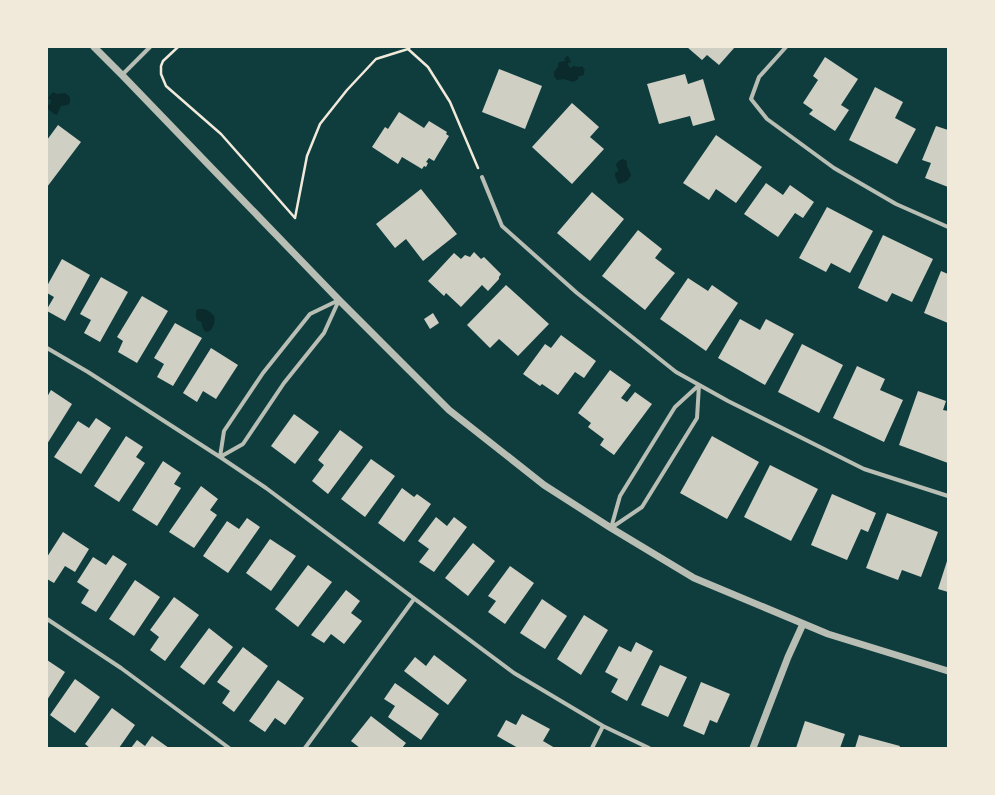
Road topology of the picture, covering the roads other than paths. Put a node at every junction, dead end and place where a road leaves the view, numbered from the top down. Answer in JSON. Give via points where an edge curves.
{"nodes":[{"id":1,"x":94,"y":47,"type":"edge"},
{"id":2,"x":150,"y":47,"type":"edge"},
{"id":3,"x":786,"y":47,"type":"edge"},
{"id":4,"x":122,"y":75,"type":"junction"},
{"id":5,"x":482,"y":177,"type":"road end"},
{"id":6,"x":948,"y":227,"type":"edge"},
{"id":7,"x":339,"y":300,"type":"junction"},
{"id":8,"x":47,"y":348,"type":"edge"},
{"id":9,"x":699,"y":385,"type":"junction"},
{"id":10,"x":220,"y":457,"type":"junction"},
{"id":11,"x":948,"y":496,"type":"edge"},
{"id":12,"x":611,"y":528,"type":"junction"},
{"id":13,"x":414,"y":599,"type":"junction"},
{"id":14,"x":47,"y":619,"type":"edge"},
{"id":15,"x":802,"y":624,"type":"junction"},
{"id":16,"x":948,"y":671,"type":"edge"},
{"id":17,"x":604,"y":726,"type":"junction"},
{"id":18,"x":229,"y":748,"type":"edge"},
{"id":19,"x":305,"y":748,"type":"edge"},
{"id":20,"x":592,"y":748,"type":"edge"},
{"id":21,"x":649,"y":748,"type":"edge"},
{"id":22,"x":753,"y":748,"type":"edge"}],
"edges":[{"from":1,"to":4,"type":"street"},
{"from":2,"to":4,"type":"street"},
{"from":3,"to":6,"type":"street","via":[[759,77],[751,99],[767,118],[834,168],[896,204]]},
{"from":4,"to":7,"type":"street"},
{"from":5,"to":9,"type":"street","via":[[502,226],[577,292],[676,372]]},
{"from":7,"to":10,"type":"street","via":[[324,333],[284,383],[243,444]]},
{"from":7,"to":10,"type":"street","via":[[310,314],[263,373],[224,431]]},
{"from":7,"to":12,"type":"street","via":[[449,410],[544,485]]},
{"from":8,"to":10,"type":"street"},
{"from":9,"to":11,"type":"street","via":[[864,470]]},
{"from":9,"to":12,"type":"street","via":[[676,407],[624,489]]},
{"from":9,"to":12,"type":"street","via":[[697,418],[642,507]]},
{"from":10,"to":13,"type":"street","via":[[266,488]]},
{"from":12,"to":15,"type":"street","via":[[694,578]]},
{"from":13,"to":17,"type":"street","via":[[514,673]]},
{"from":13,"to":19,"type":"street"},
{"from":14,"to":18,"type":"street","via":[[121,668]]},
{"from":15,"to":16,"type":"street"},
{"from":15,"to":22,"type":"street"},
{"from":17,"to":20,"type":"street"},
{"from":17,"to":21,"type":"street"}]}
